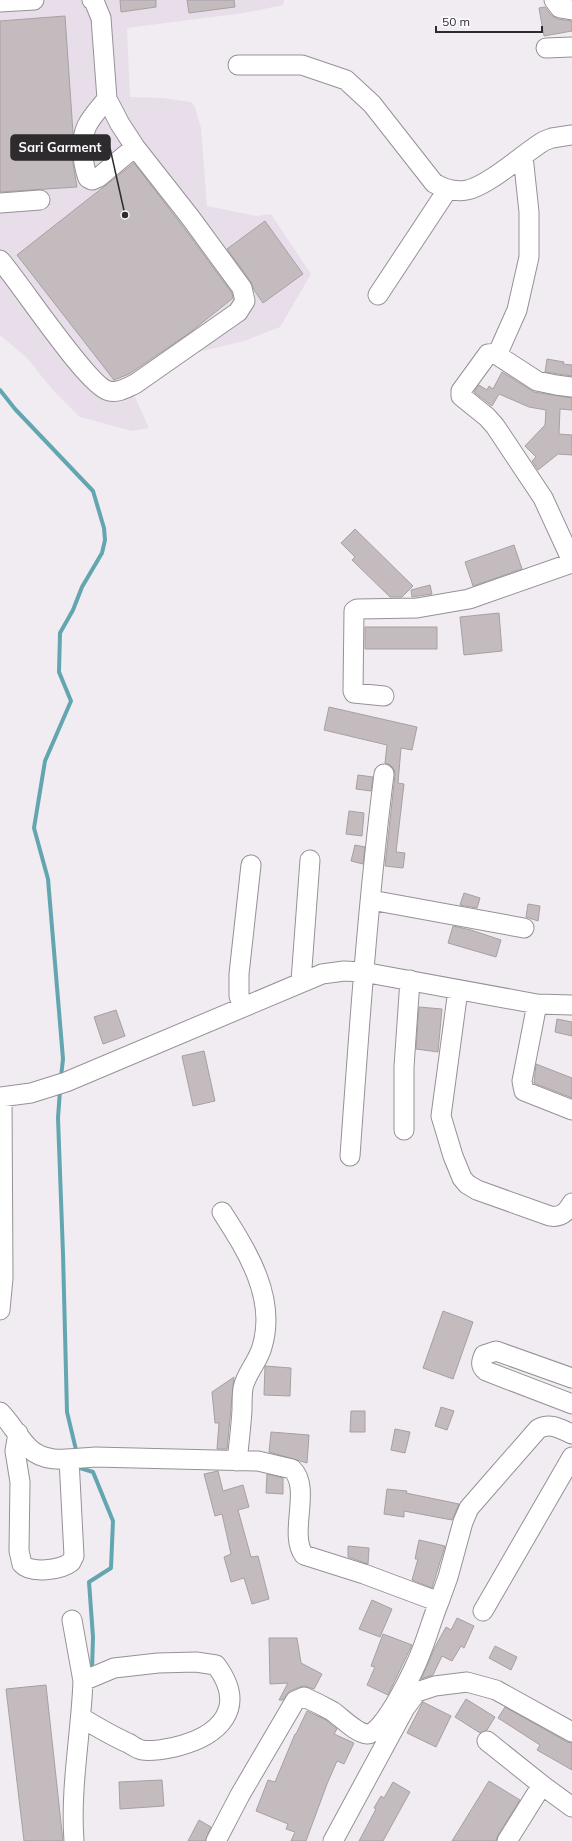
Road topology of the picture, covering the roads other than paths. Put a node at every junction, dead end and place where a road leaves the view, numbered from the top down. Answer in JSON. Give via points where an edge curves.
{"nodes":[{"id":1,"x":34,"y":0,"type":"edge"},
{"id":2,"x":92,"y":0,"type":"edge"},
{"id":3,"x":554,"y":0,"type":"edge"},
{"id":4,"x":0,"y":2,"type":"edge"},
{"id":5,"x":572,"y":10,"type":"edge"},
{"id":6,"x":572,"y":47,"type":"edge"},
{"id":7,"x":546,"y":48,"type":"dead end"},
{"id":8,"x":238,"y":65,"type":"dead end"},
{"id":9,"x":107,"y":99,"type":"junction"},
{"id":10,"x":572,"y":135,"type":"edge"},
{"id":11,"x":135,"y":147,"type":"junction"},
{"id":12,"x":523,"y":156,"type":"junction"},
{"id":13,"x":448,"y":189,"type":"junction"},
{"id":14,"x":40,"y":200,"type":"dead end"},
{"id":15,"x":0,"y":203,"type":"edge"},
{"id":16,"x":0,"y":260,"type":"edge"},
{"id":17,"x":378,"y":295,"type":"dead end"},
{"id":18,"x":497,"y":353,"type":"junction"},
{"id":19,"x":572,"y":387,"type":"edge"},
{"id":20,"x":572,"y":562,"type":"edge"},
{"id":21,"x":384,"y":696,"type":"dead end"},
{"id":22,"x":384,"y":774,"type":"dead end"},
{"id":23,"x":310,"y":860,"type":"dead end"},
{"id":24,"x":251,"y":865,"type":"dead end"},
{"id":25,"x":371,"y":900,"type":"junction"},
{"id":26,"x":524,"y":928,"type":"dead end"},
{"id":27,"x":363,"y":972,"type":"junction"},
{"id":28,"x":410,"y":980,"type":"junction"},
{"id":29,"x":301,"y":981,"type":"junction"},
{"id":30,"x":458,"y":990,"type":"junction"},
{"id":31,"x":537,"y":1004,"type":"junction"},
{"id":32,"x":572,"y":1005,"type":"edge"},
{"id":33,"x":243,"y":1007,"type":"junction"},
{"id":34,"x":1,"y":1097,"type":"edge"},
{"id":35,"x":572,"y":1110,"type":"edge"},
{"id":36,"x":404,"y":1130,"type":"dead end"},
{"id":37,"x":350,"y":1156,"type":"dead end"},
{"id":38,"x":572,"y":1203,"type":"edge"},
{"id":39,"x":222,"y":1212,"type":"dead end"},
{"id":40,"x":0,"y":1310,"type":"edge"},
{"id":41,"x":572,"y":1378,"type":"edge"},
{"id":42,"x":572,"y":1404,"type":"edge"},
{"id":43,"x":0,"y":1412,"type":"edge"},
{"id":44,"x":18,"y":1433,"type":"junction"},
{"id":45,"x":572,"y":1434,"type":"edge"},
{"id":46,"x":572,"y":1457,"type":"edge"},
{"id":47,"x":71,"y":1459,"type":"junction"},
{"id":48,"x":237,"y":1461,"type":"junction"},
{"id":49,"x":438,"y":1602,"type":"junction"},
{"id":50,"x":483,"y":1611,"type":"dead end"},
{"id":51,"x":72,"y":1620,"type":"dead end"},
{"id":52,"x":83,"y":1681,"type":"junction"},
{"id":53,"x":82,"y":1718,"type":"junction"},
{"id":54,"x":572,"y":1732,"type":"edge"},
{"id":55,"x":487,"y":1741,"type":"dead end"},
{"id":56,"x":542,"y":1785,"type":"junction"},
{"id":57,"x":572,"y":1807,"type":"edge"},
{"id":58,"x":74,"y":1841,"type":"edge"},
{"id":59,"x":216,"y":1841,"type":"edge"},
{"id":60,"x":333,"y":1841,"type":"edge"},
{"id":61,"x":507,"y":1841,"type":"edge"}],
"edges":[{"from":1,"to":4,"type":"street"},
{"from":2,"to":9,"type":"street","via":[[102,18]]},
{"from":3,"to":5,"type":"street","via":[[560,8]]},
{"from":6,"to":7,"type":"street"},
{"from":8,"to":13,"type":"street","via":[[302,64],[346,80],[372,104],[434,183]]},
{"from":9,"to":11,"type":"street"},
{"from":9,"to":11,"type":"street","via":[[83,134],[84,162],[88,178],[92,180],[99,177]]},
{"from":10,"to":12,"type":"street","via":[[548,139]]},
{"from":11,"to":16,"type":"street","via":[[242,288],[245,300],[238,312],[135,384],[119,392],[108,391],[96,383],[56,335]]},
{"from":12,"to":13,"type":"street","via":[[468,190]]},
{"from":12,"to":18,"type":"street","via":[[529,212],[529,257],[517,310]]},
{"from":13,"to":17,"type":"street"},
{"from":14,"to":15,"type":"street"},
{"from":18,"to":19,"type":"street","via":[[498,358],[536,381]]},
{"from":18,"to":20,"type":"street","via":[[488,354],[461,391],[461,396],[495,426],[539,492]]},
{"from":20,"to":21,"type":"street","via":[[469,599],[417,608],[354,611],[353,691]]},
{"from":22,"to":25,"type":"street","via":[[374,849]]},
{"from":23,"to":29,"type":"street"},
{"from":24,"to":33,"type":"street","via":[[239,974]]},
{"from":25,"to":26,"type":"street"},
{"from":25,"to":27,"type":"street"},
{"from":27,"to":28,"type":"street"},
{"from":27,"to":29,"type":"street","via":[[344,970]]},
{"from":27,"to":37,"type":"street"},
{"from":28,"to":30,"type":"street"},
{"from":28,"to":36,"type":"street","via":[[404,1068]]},
{"from":29,"to":33,"type":"street"},
{"from":30,"to":31,"type":"street"},
{"from":30,"to":38,"type":"street","via":[[441,1116],[462,1178],[477,1190],[550,1216],[562,1215]]},
{"from":31,"to":32,"type":"street"},
{"from":31,"to":35,"type":"street","via":[[522,1088]]},
{"from":33,"to":34,"type":"street","via":[[66,1082],[47,1089]]},
{"from":34,"to":40,"type":"street","via":[[3,1278]]},
{"from":39,"to":48,"type":"street","via":[[257,1275],[264,1294],[266,1313],[262,1348],[247,1374],[243,1389]]},
{"from":41,"to":42,"type":"street","via":[[496,1351],[484,1355],[481,1362],[486,1371]]},
{"from":43,"to":44,"type":"street"},
{"from":44,"to":47,"type":"street","via":[[28,1448],[41,1456]]},
{"from":44,"to":47,"type":"street","via":[[15,1451],[20,1482],[18,1551],[22,1564],[30,1570],[66,1566],[74,1556]]},
{"from":45,"to":49,"type":"street","via":[[552,1425],[538,1429],[473,1504],[463,1522],[448,1577]]},
{"from":46,"to":50,"type":"street"},
{"from":47,"to":48,"type":"street","via":[[94,1457]]},
{"from":48,"to":49,"type":"street","via":[[258,1461],[285,1466],[296,1472],[299,1484],[299,1545],[304,1555]]},
{"from":49,"to":59,"type":"street","via":[[421,1653],[407,1683],[376,1732],[367,1734],[304,1697],[295,1700],[240,1794]]},
{"from":51,"to":52,"type":"street"},
{"from":52,"to":53,"type":"street"},
{"from":52,"to":53,"type":"street","via":[[114,1668],[196,1662],[216,1665],[224,1676],[231,1697],[226,1718],[211,1733],[189,1743],[166,1749],[141,1750]]},
{"from":53,"to":58,"type":"street","via":[[74,1780]]},
{"from":54,"to":60,"type":"street","via":[[496,1690],[467,1682],[435,1686],[417,1692],[405,1708]]},
{"from":55,"to":56,"type":"street"},
{"from":56,"to":57,"type":"street"},
{"from":56,"to":61,"type":"street"}]}
